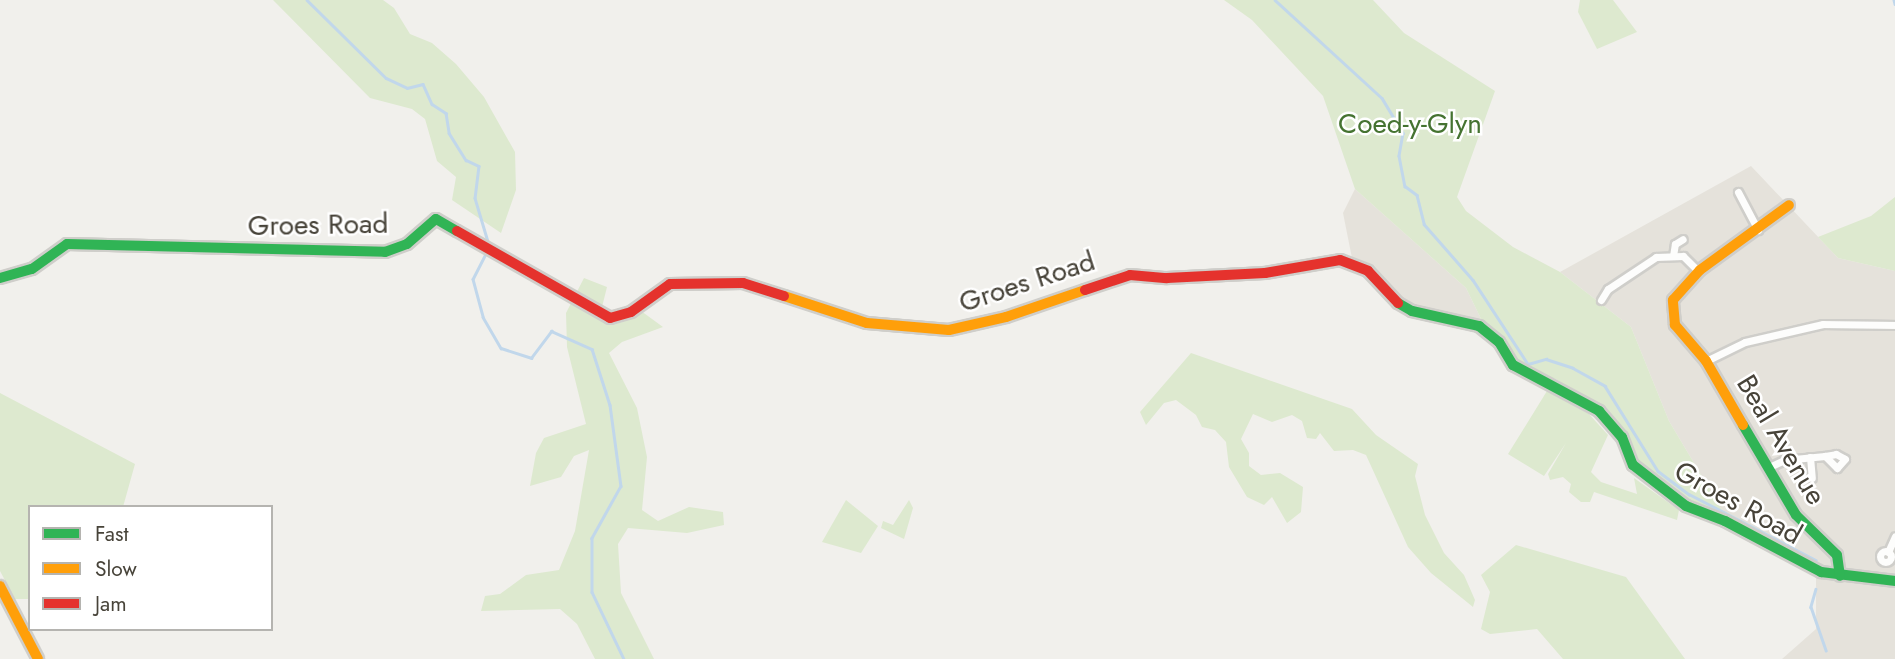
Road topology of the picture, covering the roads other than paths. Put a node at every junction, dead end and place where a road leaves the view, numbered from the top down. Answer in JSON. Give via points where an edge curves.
{"nodes":[{"id":1,"x":1738,"y":192,"type":"dead end"},
{"id":2,"x":1789,"y":205,"type":"dead end"},
{"id":3,"x":1758,"y":230,"type":"junction"},
{"id":4,"x":1684,"y":239,"type":"dead end"},
{"id":5,"x":1673,"y":256,"type":"junction"},
{"id":6,"x":1622,"y":268,"type":"dead end"},
{"id":7,"x":1698,"y":271,"type":"junction"},
{"id":8,"x":1628,"y":276,"type":"junction"},
{"id":9,"x":0,"y":278,"type":"edge"},
{"id":10,"x":1601,"y":300,"type":"dead end"},
{"id":11,"x":1895,"y":325,"type":"edge"},
{"id":12,"x":1706,"y":361,"type":"junction"},
{"id":13,"x":1825,"y":456,"type":"dead end"},
{"id":14,"x":1810,"y":457,"type":"junction"},
{"id":15,"x":1766,"y":468,"type":"junction"},
{"id":16,"x":1812,"y":478,"type":"dead end"},
{"id":17,"x":1895,"y":536,"type":"edge"},
{"id":18,"x":1888,"y":552,"type":"dead end"},
{"id":19,"x":1840,"y":576,"type":"junction"},
{"id":20,"x":1895,"y":581,"type":"edge"},
{"id":21,"x":0,"y":586,"type":"edge"},
{"id":22,"x":38,"y":659,"type":"edge"}],
"edges":[{"from":1,"to":3,"type":"street"},
{"from":2,"to":3,"type":"street","name":"Beal Avenue"},
{"from":3,"to":7,"type":"street","name":"Beal Avenue"},
{"from":4,"to":5,"type":"street","via":[[1675,244]]},
{"from":5,"to":7,"type":"street","via":[[1683,256]]},
{"from":5,"to":8,"type":"street","via":[[1656,257]]},
{"from":6,"to":8,"type":"street"},
{"from":7,"to":12,"type":"street","name":"Beal Avenue","via":[[1673,300],[1675,325]]},
{"from":8,"to":10,"type":"street","via":[[1608,289]]},
{"from":9,"to":19,"type":"street","name":"Groes Road","via":[[32,269],[67,244],[385,252],[407,244],[436,219],[610,318],[631,313],[670,284],[743,283],[858,321],[949,330],[1006,317],[1130,275],[1265,273],[1340,260],[1368,271],[1389,298],[1412,311],[1479,326],[1523,372],[1599,411],[1622,437],[1633,465],[1686,506],[1725,521],[1797,562]]},
{"from":11,"to":12,"type":"street","via":[[1823,324],[1745,342]]},
{"from":12,"to":15,"type":"street","name":"Beal Avenue"},
{"from":13,"to":14,"type":"street"},
{"from":14,"to":15,"type":"street"},
{"from":14,"to":16,"type":"street"},
{"from":15,"to":19,"type":"street","name":"Beal Avenue","via":[[1796,516],[1837,555]]},
{"from":17,"to":18,"type":"street"},
{"from":19,"to":20,"type":"street","name":"Groes Road"},
{"from":21,"to":22,"type":"street"}]}
